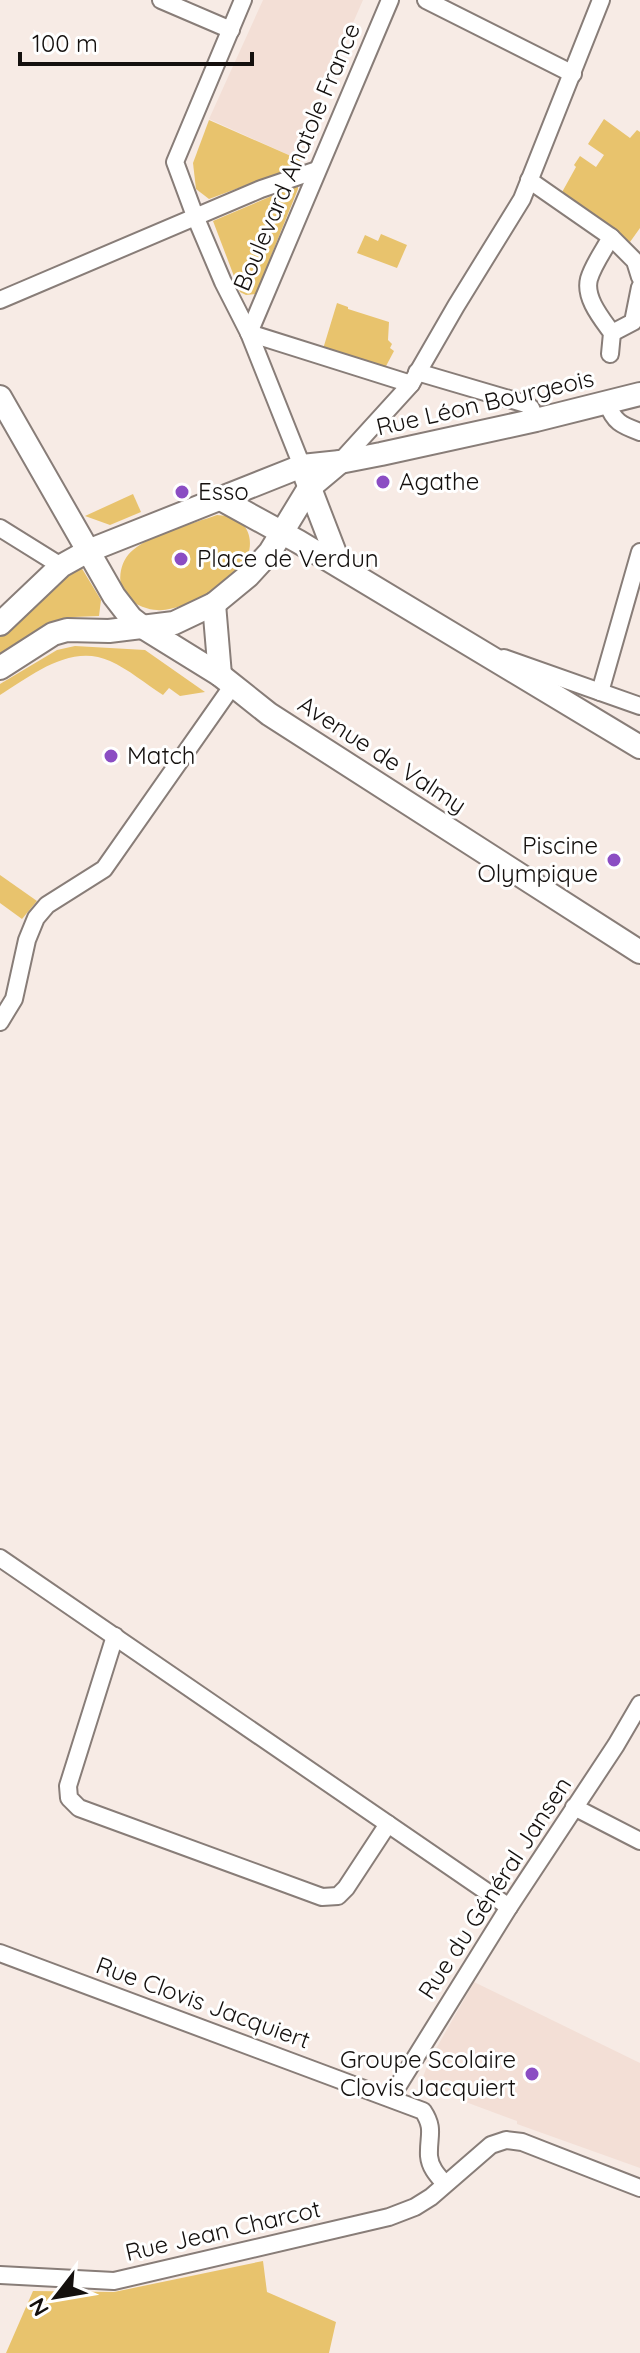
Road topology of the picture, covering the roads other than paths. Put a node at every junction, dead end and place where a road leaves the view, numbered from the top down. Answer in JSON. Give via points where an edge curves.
{"nodes":[{"id":1,"x":161,"y":0,"type":"edge"},
{"id":2,"x":243,"y":0,"type":"edge"},
{"id":3,"x":390,"y":0,"type":"edge"},
{"id":4,"x":426,"y":0,"type":"edge"},
{"id":5,"x":601,"y":0,"type":"edge"},
{"id":6,"x":231,"y":30,"type":"junction"},
{"id":7,"x":573,"y":74,"type":"junction"},
{"id":8,"x":317,"y":170,"type":"junction"},
{"id":9,"x":529,"y":180,"type":"junction"},
{"id":10,"x":195,"y":216,"type":"junction"},
{"id":11,"x":611,"y":237,"type":"junction"},
{"id":12,"x":640,"y":277,"type":"edge"},
{"id":13,"x":640,"y":287,"type":"edge"},
{"id":14,"x":0,"y":300,"type":"edge"},
{"id":15,"x":249,"y":333,"type":"junction"},
{"id":16,"x":612,"y":333,"type":"junction"},
{"id":17,"x":610,"y":354,"type":"dead end"},
{"id":18,"x":414,"y":378,"type":"junction"},
{"id":19,"x":640,"y":394,"type":"edge"},
{"id":20,"x":0,"y":397,"type":"edge"},
{"id":21,"x":607,"y":403,"type":"junction"},
{"id":22,"x":536,"y":420,"type":"junction"},
{"id":23,"x":640,"y":432,"type":"edge"},
{"id":24,"x":340,"y":462,"type":"junction"},
{"id":25,"x":302,"y":466,"type":"junction"},
{"id":26,"x":309,"y":488,"type":"junction"},
{"id":27,"x":219,"y":498,"type":"junction"},
{"id":28,"x":258,"y":518,"type":"junction"},
{"id":29,"x":0,"y":528,"type":"edge"},
{"id":30,"x":291,"y":537,"type":"junction"},
{"id":31,"x":88,"y":551,"type":"junction"},
{"id":32,"x":270,"y":552,"type":"junction"},
{"id":33,"x":640,"y":552,"type":"edge"},
{"id":34,"x":61,"y":566,"type":"junction"},
{"id":35,"x":340,"y":566,"type":"junction"},
{"id":36,"x":214,"y":604,"type":"junction"},
{"id":37,"x":0,"y":624,"type":"edge"},
{"id":38,"x":144,"y":628,"type":"junction"},
{"id":39,"x":473,"y":646,"type":"junction"},
{"id":40,"x":0,"y":668,"type":"edge"},
{"id":41,"x":226,"y":680,"type":"junction"},
{"id":42,"x":600,"y":692,"type":"junction"},
{"id":43,"x":640,"y":706,"type":"edge"},
{"id":44,"x":640,"y":747,"type":"edge"},
{"id":45,"x":640,"y":952,"type":"edge"},
{"id":46,"x":0,"y":1022,"type":"edge"},
{"id":47,"x":0,"y":1558,"type":"edge"},
{"id":48,"x":115,"y":1636,"type":"junction"},
{"id":49,"x":640,"y":1704,"type":"edge"},
{"id":50,"x":574,"y":1807,"type":"junction"},
{"id":51,"x":388,"y":1824,"type":"junction"},
{"id":52,"x":640,"y":1841,"type":"edge"},
{"id":53,"x":509,"y":1907,"type":"junction"},
{"id":54,"x":0,"y":1953,"type":"edge"},
{"id":55,"x":391,"y":2097,"type":"junction"},
{"id":56,"x":445,"y":2184,"type":"junction"},
{"id":57,"x":640,"y":2188,"type":"edge"},
{"id":58,"x":0,"y":2275,"type":"edge"}],
"edges":[{"from":1,"to":6,"type":"street"},
{"from":2,"to":6,"type":"street"},
{"from":3,"to":8,"type":"street","name":"Boulevard Anatole France"},
{"from":4,"to":7,"type":"street"},
{"from":5,"to":7,"type":"street"},
{"from":6,"to":10,"type":"street","via":[[175,162]]},
{"from":7,"to":9,"type":"street"},
{"from":8,"to":10,"type":"street"},
{"from":8,"to":15,"type":"street","name":"Boulevard Anatole France"},
{"from":9,"to":11,"type":"street"},
{"from":9,"to":18,"type":"street"},
{"from":10,"to":14,"type":"street"},
{"from":10,"to":15,"type":"street"},
{"from":11,"to":12,"type":"street","via":[[635,261]]},
{"from":11,"to":16,"type":"street","via":[[589,287],[596,311]]},
{"from":13,"to":16,"type":"street","via":[[633,322]]},
{"from":15,"to":18,"type":"street"},
{"from":15,"to":25,"type":"street"},
{"from":16,"to":17,"type":"street"},
{"from":18,"to":22,"type":"street","via":[[526,404]]},
{"from":18,"to":24,"type":"street"},
{"from":19,"to":21,"type":"main road","name":"Rue Léon Bourgeois"},
{"from":20,"to":31,"type":"main road"},
{"from":21,"to":22,"type":"main road","name":"Rue Léon Bourgeois"},
{"from":21,"to":23,"type":"street","via":[[612,417]]},
{"from":22,"to":24,"type":"main road","name":"Rue Léon Bourgeois"},
{"from":24,"to":25,"type":"main road","name":"Rue Léon Bourgeois"},
{"from":24,"to":26,"type":"main road","name":"Rue Léon Bourgeois"},
{"from":25,"to":26,"type":"main road"},
{"from":25,"to":27,"type":"main road"},
{"from":26,"to":30,"type":"main road"},
{"from":26,"to":35,"type":"main road"},
{"from":27,"to":28,"type":"main road"},
{"from":27,"to":31,"type":"main road"},
{"from":28,"to":30,"type":"main road"},
{"from":28,"to":32,"type":"main road"},
{"from":29,"to":34,"type":"street"},
{"from":30,"to":32,"type":"main road"},
{"from":30,"to":35,"type":"main road"},
{"from":31,"to":34,"type":"main road"},
{"from":31,"to":38,"type":"main road","via":[[121,606]]},
{"from":32,"to":36,"type":"main road"},
{"from":33,"to":42,"type":"street"},
{"from":34,"to":37,"type":"main road"},
{"from":35,"to":39,"type":"main road"},
{"from":36,"to":38,"type":"main road","via":[[174,623]]},
{"from":36,"to":41,"type":"main road"},
{"from":38,"to":40,"type":"main road","via":[[67,630]]},
{"from":38,"to":41,"type":"main road","name":"Avenue de Valmy"},
{"from":39,"to":42,"type":"street"},
{"from":39,"to":44,"type":"main road"},
{"from":41,"to":45,"type":"main road","name":"Avenue de Valmy","via":[[269,714]]},
{"from":41,"to":46,"type":"street","via":[[104,869],[47,905],[36,918],[14,999]]},
{"from":42,"to":43,"type":"street"},
{"from":47,"to":48,"type":"street"},
{"from":48,"to":51,"type":"street"},
{"from":48,"to":51,"type":"street","via":[[68,1786],[69,1798],[79,1808],[322,1897],[338,1896],[346,1888]]},
{"from":49,"to":50,"type":"street","name":"Rue du Général Jansen"},
{"from":50,"to":52,"type":"street"},
{"from":50,"to":53,"type":"street","name":"Rue du Général Jansen"},
{"from":51,"to":53,"type":"street"},
{"from":53,"to":55,"type":"street","name":"Rue du Général Jansen"},
{"from":54,"to":55,"type":"street","name":"Rue Clovis Jacquiert"},
{"from":55,"to":56,"type":"street","name":"Rue Clovis Jacquiert","via":[[423,2111],[430,2121],[429,2158]]},
{"from":56,"to":57,"type":"street","via":[[491,2145],[506,2140]]},
{"from":56,"to":58,"type":"street","name":"Rue Jean Charcot","via":[[415,2207],[389,2217],[114,2281]]}]}
